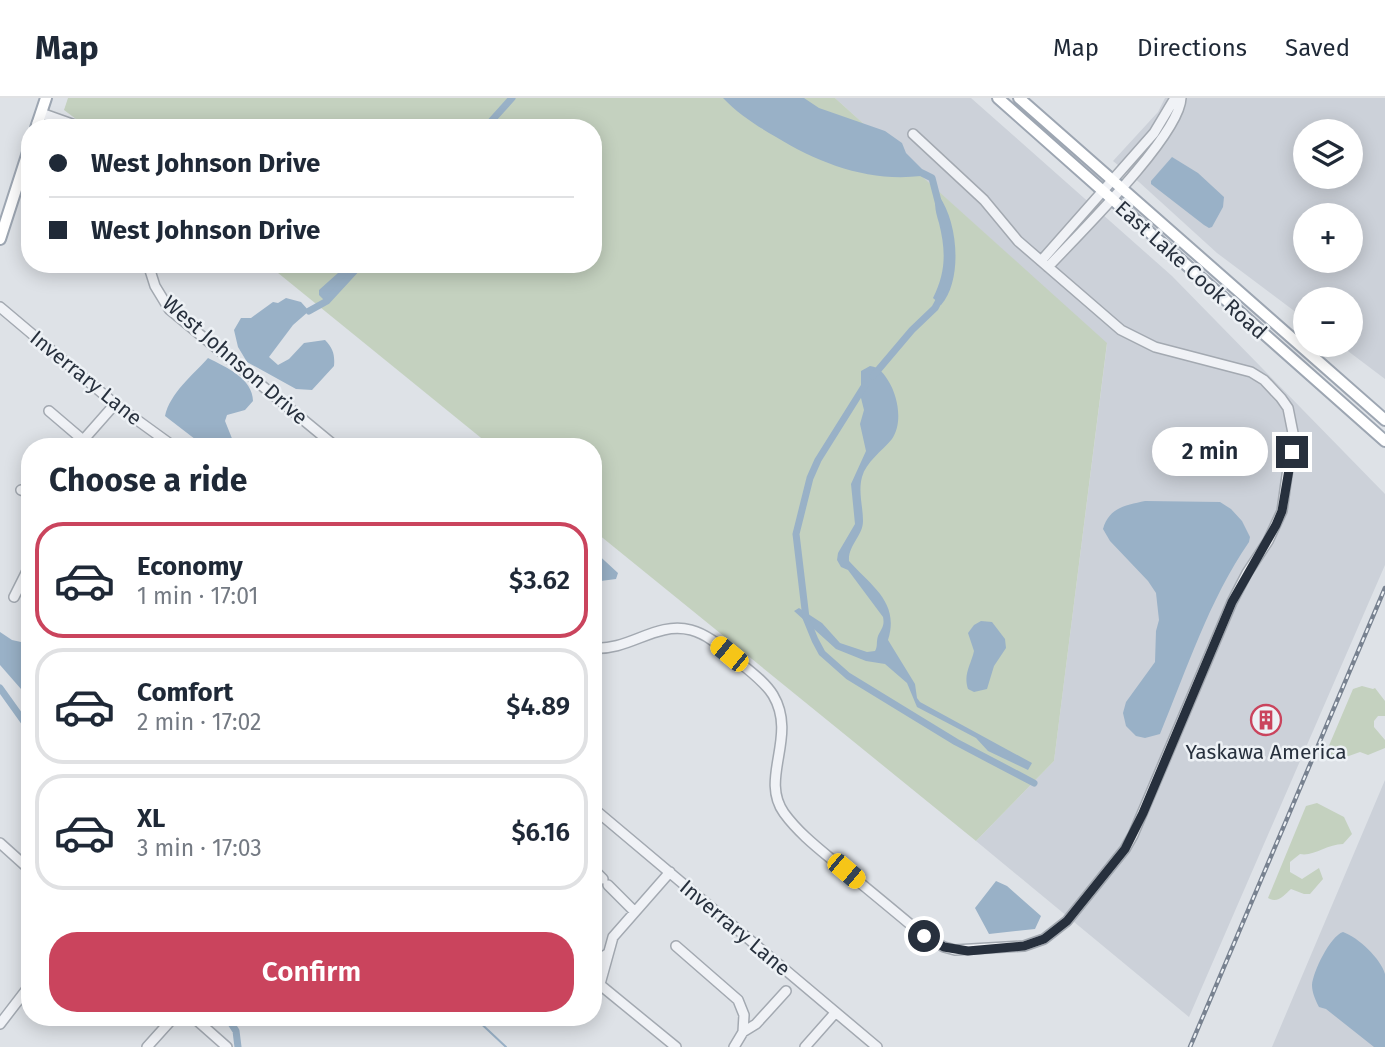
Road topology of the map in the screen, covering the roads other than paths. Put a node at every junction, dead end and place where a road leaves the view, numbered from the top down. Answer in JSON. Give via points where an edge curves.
{"nodes":[{"id":1,"x":46,"y":98,"type":"edge"},
{"id":2,"x":998,"y":98,"type":"edge"},
{"id":3,"x":1020,"y":98,"type":"edge"},
{"id":4,"x":1175,"y":98,"type":"edge"},
{"id":5,"x":1181,"y":98,"type":"edge"},
{"id":6,"x":39,"y":119,"type":"edge"},
{"id":7,"x":913,"y":134,"type":"dead end"},
{"id":8,"x":21,"y":174,"type":"edge"},
{"id":9,"x":1116,"y":184,"type":"junction"},
{"id":10,"x":1106,"y":195,"type":"junction"},
{"id":11,"x":0,"y":239,"type":"edge"},
{"id":12,"x":1044,"y":264,"type":"junction"},
{"id":13,"x":151,"y":273,"type":"edge"},
{"id":14,"x":0,"y":307,"type":"edge"},
{"id":15,"x":115,"y":404,"type":"junction"},
{"id":16,"x":49,"y":411,"type":"dead end"},
{"id":17,"x":1385,"y":420,"type":"edge"},
{"id":18,"x":75,"y":438,"type":"edge"},
{"id":19,"x":84,"y":438,"type":"edge"},
{"id":20,"x":162,"y":438,"type":"edge"},
{"id":21,"x":325,"y":438,"type":"edge"},
{"id":22,"x":1385,"y":442,"type":"edge"},
{"id":23,"x":21,"y":583,"type":"edge"},
{"id":24,"x":14,"y":597,"type":"dead end"},
{"id":25,"x":602,"y":647,"type":"edge"},
{"id":26,"x":602,"y":815,"type":"edge"},
{"id":27,"x":0,"y":843,"type":"edge"},
{"id":28,"x":21,"y":862,"type":"edge"},
{"id":29,"x":670,"y":872,"type":"junction"},
{"id":30,"x":602,"y":878,"type":"edge"},
{"id":31,"x":635,"y":912,"type":"junction"},
{"id":32,"x":676,"y":946,"type":"dead end"},
{"id":33,"x":607,"y":954,"type":"junction"},
{"id":34,"x":602,"y":957,"type":"edge"},
{"id":35,"x":602,"y":968,"type":"edge"},
{"id":36,"x":602,"y":986,"type":"edge"},
{"id":37,"x":786,"y":991,"type":"dead end"},
{"id":38,"x":21,"y":997,"type":"edge"},
{"id":39,"x":835,"y":1013,"type":"junction"},
{"id":40,"x":0,"y":1024,"type":"edge"},
{"id":41,"x":166,"y":1026,"type":"edge"},
{"id":42,"x":203,"y":1026,"type":"edge"},
{"id":43,"x":743,"y":1032,"type":"junction"},
{"id":44,"x":148,"y":1047,"type":"edge"},
{"id":45,"x":227,"y":1047,"type":"edge"},
{"id":46,"x":676,"y":1047,"type":"edge"},
{"id":47,"x":734,"y":1047,"type":"edge"},
{"id":48,"x":805,"y":1047,"type":"edge"},
{"id":49,"x":877,"y":1047,"type":"edge"}],
"edges":[{"from":1,"to":6,"type":"main road"},
{"from":2,"to":10,"type":"main road","name":"East Lake Cook Road"},
{"from":3,"to":9,"type":"main road","name":"East Lake Cook Road"},
{"from":4,"to":9,"type":"street"},
{"from":5,"to":9,"type":"street","via":[[1181,107],[1163,140]]},
{"from":7,"to":12,"type":"street"},
{"from":8,"to":11,"type":"main road"},
{"from":9,"to":10,"type":"street"},
{"from":9,"to":17,"type":"main road","name":"East Lake Cook Road"},
{"from":10,"to":12,"type":"street"},
{"from":10,"to":22,"type":"main road","name":"East Lake Cook Road"},
{"from":12,"to":25,"type":"street","via":[[1106,319],[1138,340],[1251,372],[1264,380],[1288,408],[1293,433],[1282,511],[1232,602],[1133,835],[1055,932],[1024,946],[968,951],[931,941],[803,836],[783,811],[775,779],[783,720],[773,695],[761,681],[712,640],[690,630],[672,628],[625,645]]},
{"from":13,"to":21,"type":"street","name":"West Johnson Drive","via":[[169,309]]},
{"from":14,"to":15,"type":"street","name":"Inverrary Lane"},
{"from":15,"to":19,"type":"street"},
{"from":15,"to":20,"type":"street","name":"Inverrary Lane"},
{"from":16,"to":18,"type":"street"},
{"from":23,"to":24,"type":"street"},
{"from":26,"to":29,"type":"street","name":"Inverrary Lane"},
{"from":27,"to":28,"type":"street"},
{"from":29,"to":31,"type":"street"},
{"from":29,"to":39,"type":"street","name":"Inverrary Lane"},
{"from":30,"to":31,"type":"street"},
{"from":31,"to":33,"type":"street","via":[[613,937]]},
{"from":32,"to":43,"type":"street","via":[[738,1000],[744,1015]]},
{"from":33,"to":34,"type":"street"},
{"from":33,"to":35,"type":"street"},
{"from":36,"to":46,"type":"street"},
{"from":37,"to":43,"type":"street"},
{"from":38,"to":40,"type":"street"},
{"from":39,"to":48,"type":"street"},
{"from":39,"to":49,"type":"street","name":"Inverrary Lane"},
{"from":41,"to":44,"type":"street"},
{"from":42,"to":45,"type":"street"},
{"from":43,"to":47,"type":"street"}]}
